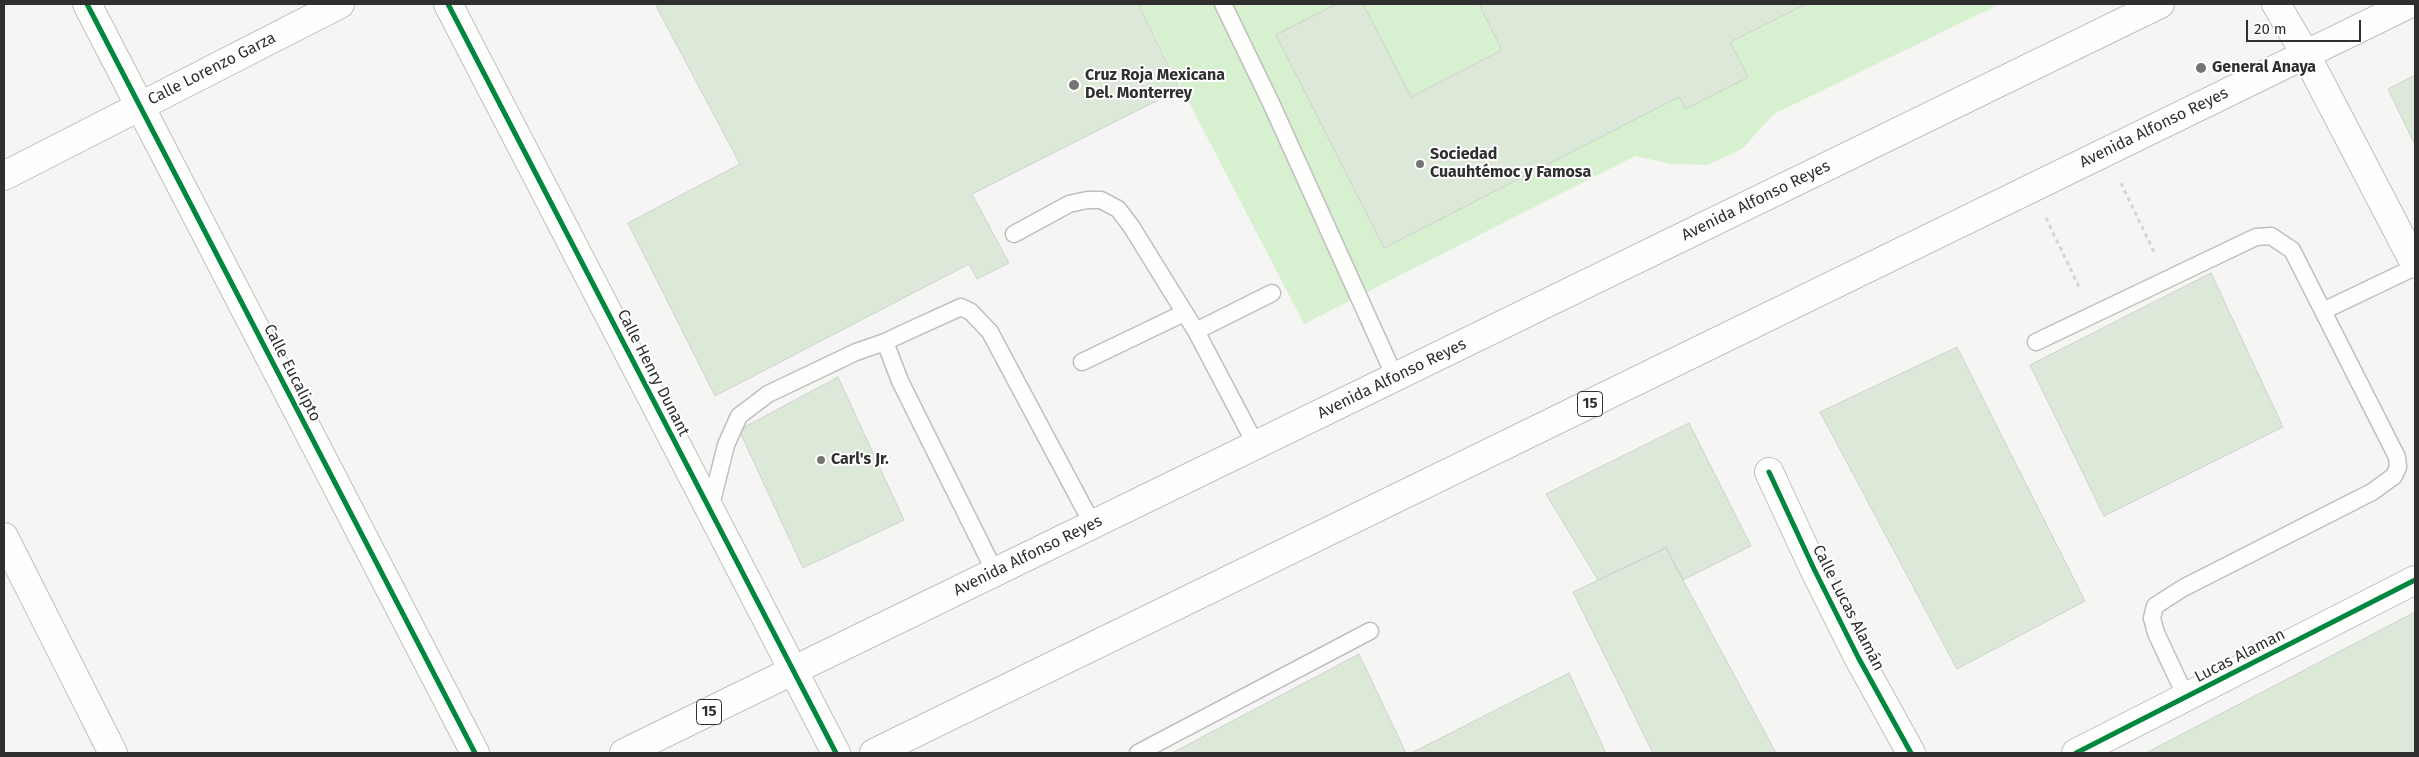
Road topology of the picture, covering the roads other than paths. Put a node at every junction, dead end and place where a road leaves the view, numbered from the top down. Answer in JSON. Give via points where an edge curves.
{"nodes":[{"id":1,"x":87,"y":4,"type":"edge"},
{"id":2,"x":340,"y":4,"type":"edge"},
{"id":3,"x":448,"y":4,"type":"edge"},
{"id":4,"x":1223,"y":4,"type":"edge"},
{"id":5,"x":2152,"y":4,"type":"edge"},
{"id":6,"x":2160,"y":4,"type":"edge"},
{"id":7,"x":2276,"y":4,"type":"edge"},
{"id":8,"x":2409,"y":4,"type":"edge"},
{"id":9,"x":2126,"y":21,"type":"junction"},
{"id":10,"x":2306,"y":55,"type":"junction"},
{"id":11,"x":140,"y":106,"type":"junction"},
{"id":12,"x":4,"y":176,"type":"edge"},
{"id":13,"x":1014,"y":234,"type":"dead end"},
{"id":14,"x":2415,"y":266,"type":"edge"},
{"id":15,"x":1272,"y":293,"type":"dead end"},
{"id":16,"x":2323,"y":311,"type":"junction"},
{"id":17,"x":1184,"y":313,"type":"junction"},
{"id":18,"x":1196,"y":331,"type":"junction"},
{"id":19,"x":885,"y":342,"type":"junction"},
{"id":20,"x":2036,"y":342,"type":"dead end"},
{"id":21,"x":1082,"y":362,"type":"dead end"},
{"id":22,"x":1395,"y":377,"type":"junction"},
{"id":23,"x":1256,"y":445,"type":"junction"},
{"id":24,"x":1769,"y":472,"type":"dead end"},
{"id":25,"x":710,"y":509,"type":"junction"},
{"id":26,"x":1093,"y":525,"type":"junction"},
{"id":27,"x":4,"y":536,"type":"edge"},
{"id":28,"x":995,"y":572,"type":"junction"},
{"id":29,"x":2415,"y":580,"type":"edge"},
{"id":30,"x":1370,"y":631,"type":"dead end"},
{"id":31,"x":794,"y":671,"type":"junction"},
{"id":32,"x":2186,"y":697,"type":"junction"},
{"id":33,"x":113,"y":753,"type":"edge"},
{"id":34,"x":475,"y":753,"type":"edge"},
{"id":35,"x":624,"y":753,"type":"edge"},
{"id":36,"x":836,"y":753,"type":"edge"},
{"id":37,"x":874,"y":753,"type":"edge"},
{"id":38,"x":1138,"y":753,"type":"edge"},
{"id":39,"x":1911,"y":753,"type":"edge"},
{"id":40,"x":2076,"y":753,"type":"edge"}],
"edges":[{"from":1,"to":11,"type":"main road","name":"Calle Eucalipto"},
{"from":2,"to":11,"type":"main road","name":"Calle Lorenzo Garza"},
{"from":3,"to":25,"type":"main road","name":"Calle Henry Dunant"},
{"from":4,"to":22,"type":"lane"},
{"from":5,"to":9,"type":"main road"},
{"from":6,"to":9,"type":"main road","name":"Avenida Alfonso Reyes","number":"15"},
{"from":7,"to":10,"type":"main road"},
{"from":8,"to":10,"type":"main road","name":"Avenida Alfonso Reyes","number":"15"},
{"from":9,"to":22,"type":"main road","name":"Avenida Alfonso Reyes","number":"15"},
{"from":10,"to":14,"type":"main road"},
{"from":10,"to":37,"type":"main road","name":"Avenida Alfonso Reyes","number":"15"},
{"from":11,"to":12,"type":"main road","name":"Calle Lorenzo Garza"},
{"from":11,"to":34,"type":"main road","name":"Calle Eucalipto"},
{"from":13,"to":17,"type":"lane","via":[[1069,204],[1101,200],[1118,210],[1131,226]]},
{"from":14,"to":16,"type":"lane"},
{"from":15,"to":18,"type":"lane"},
{"from":16,"to":20,"type":"lane","via":[[2292,250],[2271,236],[2256,237]]},
{"from":16,"to":32,"type":"lane","via":[[2387,435],[2398,467],[2394,476],[2372,492],[2183,588],[2156,606],[2152,618],[2156,632]]},
{"from":17,"to":18,"type":"lane"},
{"from":17,"to":21,"type":"lane"},
{"from":18,"to":23,"type":"lane"},
{"from":19,"to":25,"type":"lane","via":[[856,352],[768,394],[739,416],[726,445]]},
{"from":19,"to":26,"type":"lane","via":[[961,307],[971,312],[990,332]]},
{"from":19,"to":28,"type":"lane","via":[[900,380]]},
{"from":22,"to":23,"type":"main road","name":"Avenida Alfonso Reyes","number":"15"},
{"from":23,"to":26,"type":"main road","name":"Avenida Alfonso Reyes","number":"15"},
{"from":24,"to":39,"type":"main road","name":"Calle Lucas Alamán","via":[[1836,613]]},
{"from":25,"to":31,"type":"main road","name":"Calle Henry Dunant"},
{"from":26,"to":28,"type":"main road","name":"Avenida Alfonso Reyes","number":"15"},
{"from":27,"to":33,"type":"main road"},
{"from":28,"to":31,"type":"main road","name":"Avenida Alfonso Reyes","number":"15"},
{"from":29,"to":32,"type":"main road","name":"Lucas Alaman"},
{"from":30,"to":38,"type":"lane"},
{"from":31,"to":35,"type":"main road","name":"Avenida Alfonso Reyes","number":"15"},
{"from":31,"to":36,"type":"main road","name":"Calle Henry Dunant"},
{"from":32,"to":40,"type":"main road","name":"Lucas Alaman"}]}
